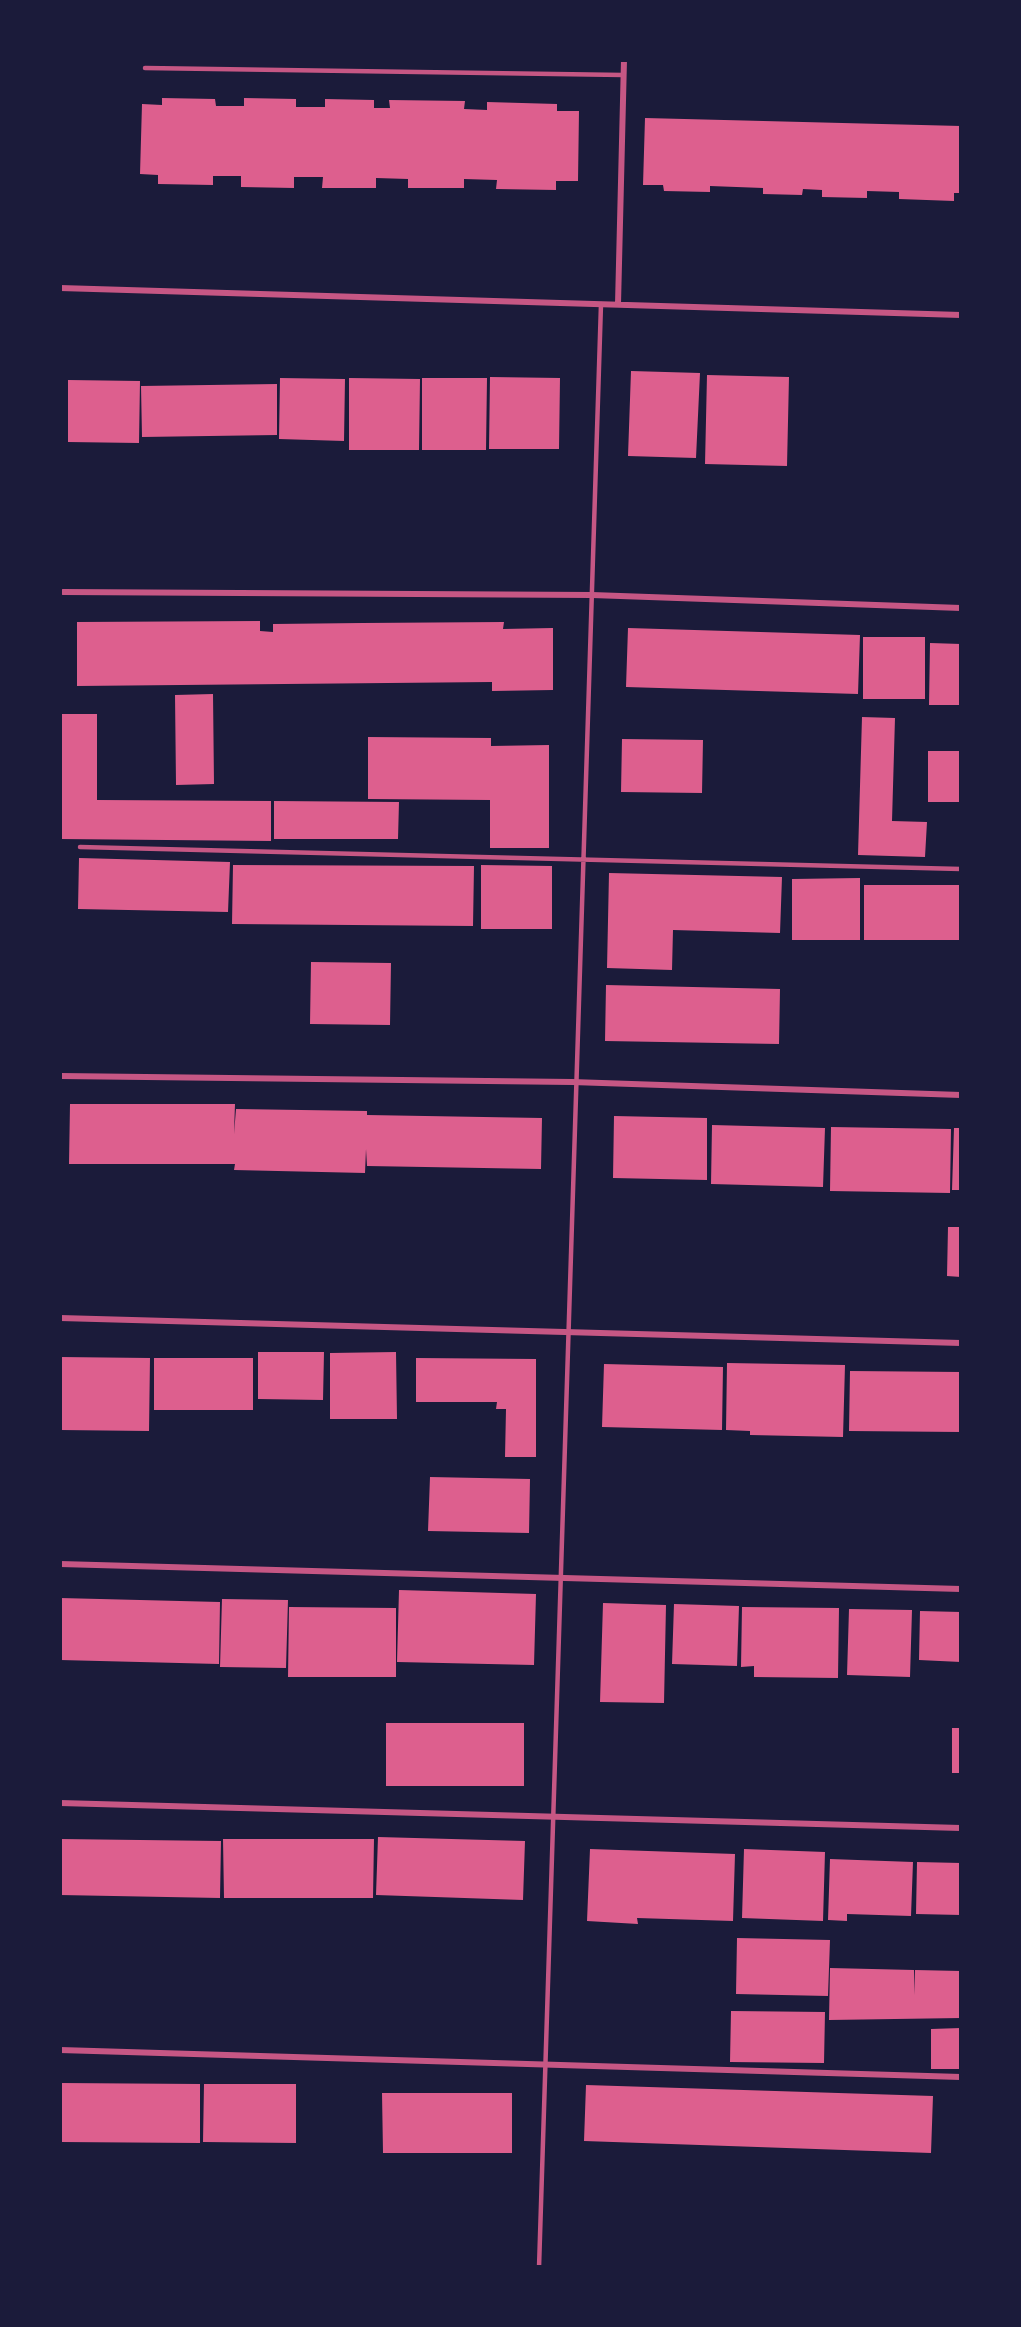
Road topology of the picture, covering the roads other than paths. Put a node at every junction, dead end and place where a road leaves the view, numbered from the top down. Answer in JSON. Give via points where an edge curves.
{"nodes":[{"id":1,"x":624,"y":60,"type":"edge"},
{"id":2,"x":145,"y":68,"type":"dead end"},
{"id":3,"x":623,"y":75,"type":"junction"},
{"id":4,"x":60,"y":288,"type":"edge"},
{"id":5,"x":601,"y":304,"type":"junction"},
{"id":6,"x":618,"y":304,"type":"junction"},
{"id":7,"x":961,"y":315,"type":"edge"},
{"id":8,"x":63,"y":592,"type":"dead end"},
{"id":9,"x":592,"y":595,"type":"junction"},
{"id":10,"x":961,"y":608,"type":"edge"},
{"id":11,"x":80,"y":847,"type":"dead end"},
{"id":12,"x":584,"y":859,"type":"junction"},
{"id":13,"x":961,"y":869,"type":"edge"},
{"id":14,"x":60,"y":1076,"type":"edge"},
{"id":15,"x":576,"y":1083,"type":"junction"},
{"id":16,"x":961,"y":1095,"type":"edge"},
{"id":17,"x":60,"y":1318,"type":"edge"},
{"id":18,"x":569,"y":1332,"type":"junction"},
{"id":19,"x":961,"y":1343,"type":"edge"},
{"id":20,"x":60,"y":1564,"type":"edge"},
{"id":21,"x":561,"y":1578,"type":"junction"},
{"id":22,"x":961,"y":1589,"type":"edge"},
{"id":23,"x":60,"y":1803,"type":"edge"},
{"id":24,"x":553,"y":1817,"type":"junction"},
{"id":25,"x":961,"y":1828,"type":"edge"},
{"id":26,"x":60,"y":2050,"type":"edge"},
{"id":27,"x":545,"y":2064,"type":"junction"},
{"id":28,"x":961,"y":2077,"type":"edge"},
{"id":29,"x":539,"y":2267,"type":"edge"}],
"edges":[{"from":1,"to":3,"type":"street"},
{"from":2,"to":3,"type":"lane"},
{"from":3,"to":6,"type":"street"},
{"from":4,"to":5,"type":"street"},
{"from":5,"to":6,"type":"street"},
{"from":5,"to":9,"type":"lane"},
{"from":6,"to":7,"type":"street"},
{"from":8,"to":9,"type":"street"},
{"from":9,"to":10,"type":"street"},
{"from":9,"to":12,"type":"lane"},
{"from":11,"to":12,"type":"lane"},
{"from":12,"to":13,"type":"lane"},
{"from":12,"to":15,"type":"lane"},
{"from":14,"to":15,"type":"street"},
{"from":15,"to":16,"type":"street"},
{"from":15,"to":18,"type":"lane"},
{"from":17,"to":18,"type":"street"},
{"from":18,"to":19,"type":"street"},
{"from":18,"to":21,"type":"lane"},
{"from":20,"to":21,"type":"street"},
{"from":21,"to":22,"type":"street"},
{"from":21,"to":24,"type":"lane"},
{"from":23,"to":24,"type":"street"},
{"from":24,"to":25,"type":"street"},
{"from":24,"to":27,"type":"lane"},
{"from":26,"to":27,"type":"street"},
{"from":27,"to":28,"type":"street"},
{"from":27,"to":29,"type":"lane"}]}
